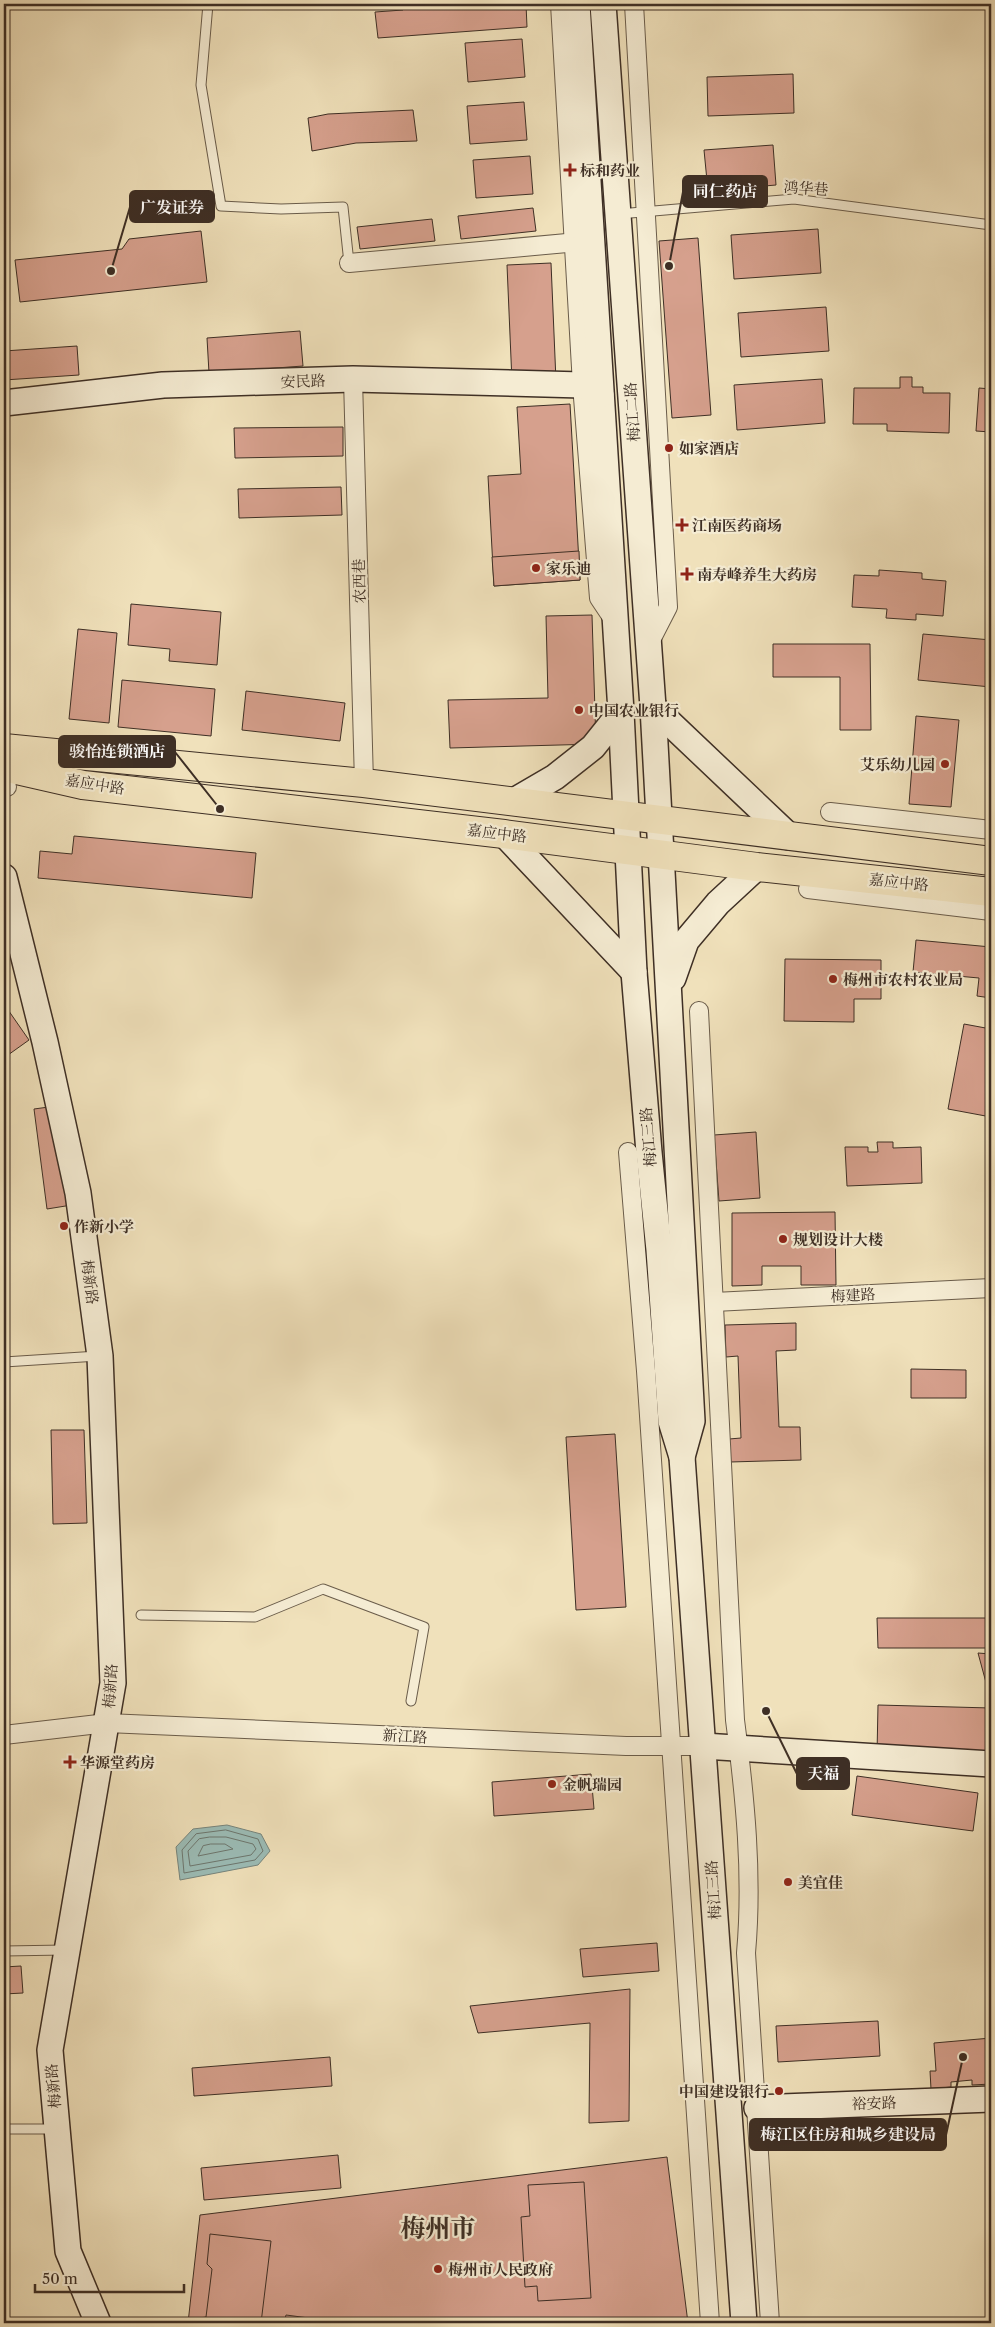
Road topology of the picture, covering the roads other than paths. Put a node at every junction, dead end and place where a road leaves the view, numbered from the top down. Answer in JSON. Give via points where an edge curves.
{"nodes":[{"id":1,"x":208,"y":4,"type":"edge"},
{"id":2,"x":560,"y":4,"type":"edge"},
{"id":3,"x":577,"y":4,"type":"edge"},
{"id":4,"x":603,"y":4,"type":"edge"},
{"id":5,"x":634,"y":4,"type":"edge"},
{"id":6,"x":646,"y":212,"type":"junction"},
{"id":7,"x":618,"y":214,"type":"junction"},
{"id":8,"x":991,"y":224,"type":"edge"},
{"id":9,"x":567,"y":243,"type":"dead end"},
{"id":10,"x":349,"y":262,"type":"joint"},
{"id":11,"x":353,"y":379,"type":"junction"},
{"id":12,"x":592,"y":390,"type":"junction"},
{"id":13,"x":4,"y":403,"type":"edge"},
{"id":14,"x":649,"y":644,"type":"junction"},
{"id":15,"x":653,"y":707,"type":"junction"},
{"id":16,"x":621,"y":712,"type":"junction"},
{"id":17,"x":4,"y":734,"type":"edge"},
{"id":18,"x":4,"y":748,"type":"edge"},
{"id":19,"x":62,"y":754,"type":"junction"},
{"id":20,"x":5,"y":782,"type":"edge"},
{"id":21,"x":364,"y":783,"type":"junction"},
{"id":22,"x":514,"y":801,"type":"junction"},
{"id":23,"x":830,"y":812,"type":"dead end"},
{"id":24,"x":626,"y":816,"type":"junction"},
{"id":25,"x":660,"y":820,"type":"junction"},
{"id":26,"x":991,"y":830,"type":"edge"},
{"id":27,"x":504,"y":834,"type":"junction"},
{"id":28,"x":790,"y":836,"type":"junction"},
{"id":29,"x":628,"y":850,"type":"junction"},
{"id":30,"x":662,"y":854,"type":"junction"},
{"id":31,"x":991,"y":861,"type":"edge"},
{"id":32,"x":757,"y":867,"type":"junction"},
{"id":33,"x":4,"y":877,"type":"edge"},
{"id":34,"x":808,"y":889,"type":"dead end"},
{"id":35,"x":991,"y":892,"type":"edge"},
{"id":36,"x":991,"y":911,"type":"edge"},
{"id":37,"x":634,"y":972,"type":"junction"},
{"id":38,"x":669,"y":990,"type":"junction"},
{"id":39,"x":699,"y":1011,"type":"dead end"},
{"id":40,"x":628,"y":1152,"type":"dead end"},
{"id":41,"x":991,"y":1288,"type":"edge"},
{"id":42,"x":714,"y":1302,"type":"junction"},
{"id":43,"x":100,"y":1356,"type":"junction"},
{"id":44,"x":4,"y":1362,"type":"edge"},
{"id":45,"x":682,"y":1457,"type":"junction"},
{"id":46,"x":142,"y":1614,"type":"dead end"},
{"id":47,"x":411,"y":1701,"type":"dead end"},
{"id":48,"x":107,"y":1723,"type":"junction"},
{"id":49,"x":4,"y":1735,"type":"edge"},
{"id":50,"x":703,"y":1746,"type":"junction"},
{"id":51,"x":991,"y":1764,"type":"edge"},
{"id":52,"x":67,"y":1950,"type":"junction"},
{"id":53,"x":4,"y":1951,"type":"edge"},
{"id":54,"x":991,"y":2099,"type":"edge"},
{"id":55,"x":756,"y":2108,"type":"junction"},
{"id":56,"x":4,"y":2129,"type":"edge"},
{"id":57,"x":57,"y":2129,"type":"junction"},
{"id":58,"x":98,"y":2323,"type":"edge"},
{"id":59,"x":710,"y":2323,"type":"edge"},
{"id":60,"x":744,"y":2323,"type":"edge"},
{"id":61,"x":770,"y":2323,"type":"edge"}],
"edges":[{"from":1,"to":10,"type":"lane","via":[[202,85],[221,206],[344,207]]},
{"from":2,"to":12,"type":"street"},
{"from":3,"to":12,"type":"main road","name":"梅江二路"},
{"from":4,"to":7,"type":"main road","name":"梅江二路"},
{"from":5,"to":6,"type":"street"},
{"from":6,"to":7,"type":"lane","name":"鸿华巷"},
{"from":6,"to":8,"type":"lane","name":"鸿华巷","via":[[794,199]]},
{"from":6,"to":14,"type":"street","via":[[668,607]]},
{"from":7,"to":14,"type":"main road","name":"梅江二路"},
{"from":9,"to":10,"type":"street"},
{"from":11,"to":12,"type":"main road","name":"安民路"},
{"from":11,"to":13,"type":"main road","name":"安民路","via":[[164,385]]},
{"from":11,"to":21,"type":"street","name":"农西巷"},
{"from":12,"to":16,"type":"main road","name":"梅江二路"},
{"from":14,"to":15,"type":"main road","name":"梅江二路"},
{"from":15,"to":25,"type":"main road","name":"梅江二路"},
{"from":15,"to":28,"type":"main road"},
{"from":16,"to":22,"type":"main road","via":[[592,747],[555,777]]},
{"from":16,"to":24,"type":"main road","name":"梅江二路"},
{"from":17,"to":19,"type":"main road"},
{"from":18,"to":19,"type":"main road","name":"嘉应中路"},
{"from":19,"to":21,"type":"main road","name":"嘉应中路"},
{"from":20,"to":27,"type":"main road","name":"嘉应中路","via":[[83,785]]},
{"from":21,"to":22,"type":"main road","name":"嘉应中路"},
{"from":22,"to":24,"type":"main road","name":"嘉应中路"},
{"from":23,"to":26,"type":"street"},
{"from":24,"to":25,"type":"main road","name":"嘉应中路"},
{"from":24,"to":29,"type":"main road","name":"梅江三路"},
{"from":25,"to":28,"type":"main road","name":"嘉应中路"},
{"from":25,"to":30,"type":"main road","name":"梅江三路"},
{"from":27,"to":29,"type":"main road","name":"嘉应中路"},
{"from":27,"to":37,"type":"main road"},
{"from":28,"to":31,"type":"main road","name":"嘉应中路"},
{"from":29,"to":30,"type":"main road","name":"嘉应中路"},
{"from":29,"to":37,"type":"main road","name":"梅江三路"},
{"from":30,"to":32,"type":"main road","name":"嘉应中路"},
{"from":30,"to":38,"type":"main road","name":"梅江三路"},
{"from":32,"to":35,"type":"main road","name":"嘉应中路"},
{"from":32,"to":38,"type":"main road","via":[[718,903],[686,940]]},
{"from":33,"to":43,"type":"main road","name":"梅新路","via":[[78,1193]]},
{"from":34,"to":36,"type":"street"},
{"from":37,"to":45,"type":"main road","name":"梅江三路","via":[[660,1250],[671,1422]]},
{"from":38,"to":45,"type":"main road","name":"梅江三路","via":[[692,1421]]},
{"from":39,"to":42,"type":"street"},
{"from":40,"to":59,"type":"street","via":[[646,1371]]},
{"from":41,"to":42,"type":"street","name":"梅建路"},
{"from":42,"to":55,"type":"street","via":[[735,1720],[746,1805],[750,1912],[746,1953]]},
{"from":43,"to":44,"type":"lane"},
{"from":43,"to":48,"type":"main road","name":"梅新路","via":[[113,1683]]},
{"from":45,"to":50,"type":"main road","name":"梅江三路"},
{"from":46,"to":47,"type":"lane","via":[[255,1617],[323,1589],[424,1627]]},
{"from":48,"to":49,"type":"street","name":"新江路"},
{"from":48,"to":50,"type":"street","name":"新江路","via":[[616,1746]]},
{"from":48,"to":52,"type":"main road","name":"梅新路"},
{"from":50,"to":51,"type":"main road"},
{"from":50,"to":60,"type":"main road","name":"梅江三路"},
{"from":52,"to":53,"type":"lane"},
{"from":52,"to":57,"type":"main road","name":"梅新路","via":[[50,2050]]},
{"from":54,"to":55,"type":"main road","name":"裕安路"},
{"from":55,"to":61,"type":"street"},
{"from":56,"to":57,"type":"lane"},
{"from":57,"to":58,"type":"main road","name":"梅新路","via":[[68,2251]]}]}
